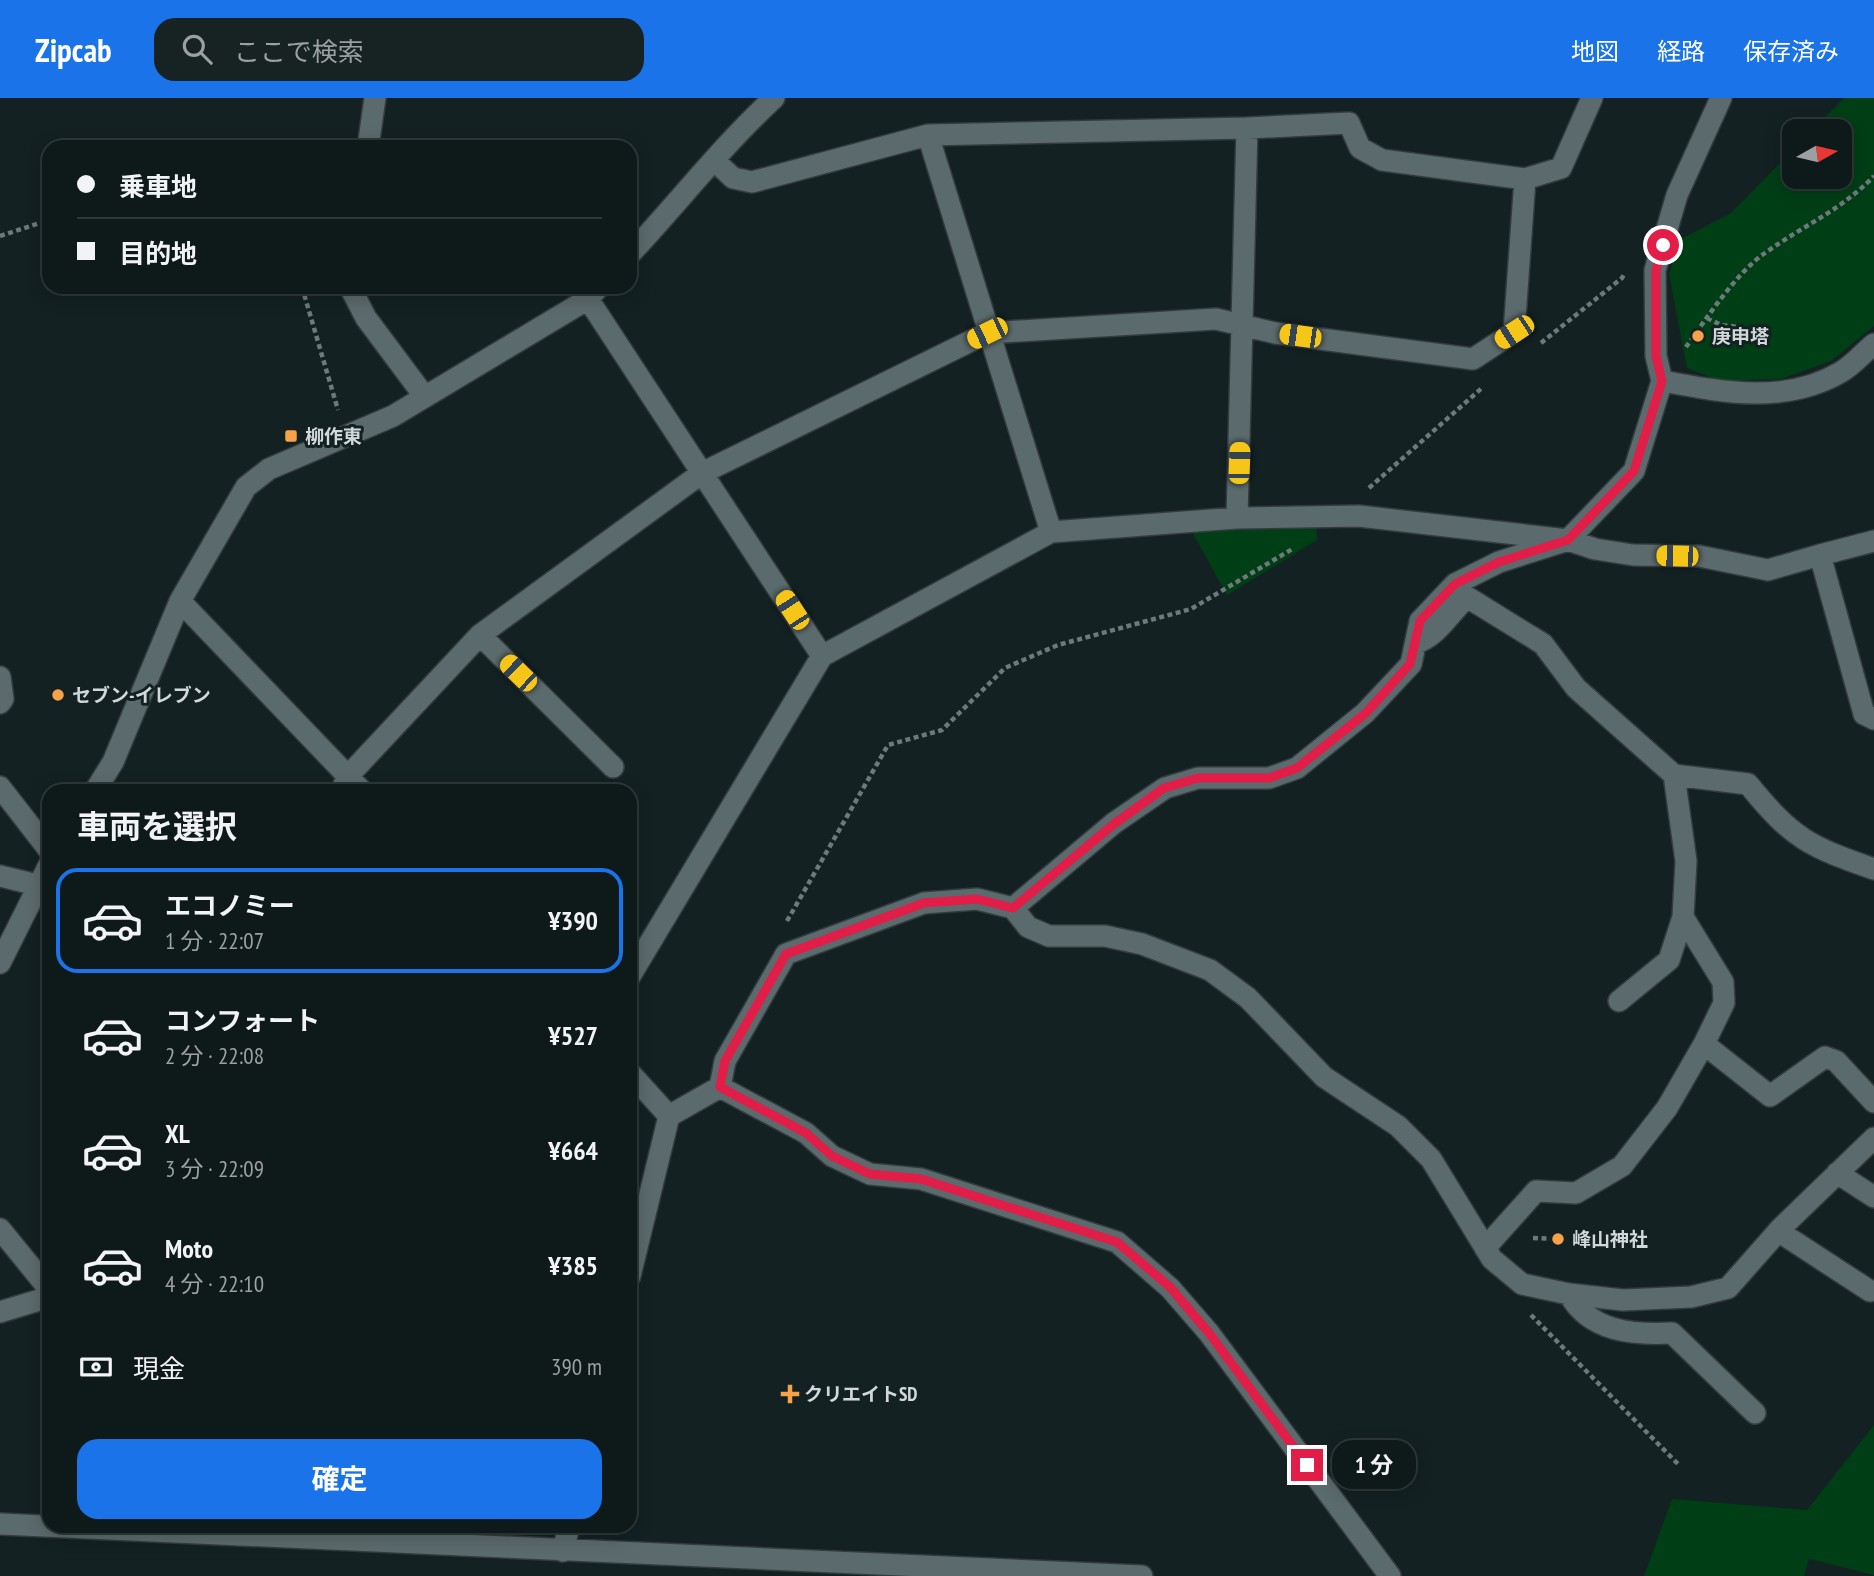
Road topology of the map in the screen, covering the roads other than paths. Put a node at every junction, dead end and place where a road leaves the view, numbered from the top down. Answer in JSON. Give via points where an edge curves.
{"nodes":[{"id":1,"x":375,"y":98,"type":"edge"},
{"id":2,"x":774,"y":98,"type":"edge"},
{"id":3,"x":1592,"y":98,"type":"edge"},
{"id":4,"x":1721,"y":98,"type":"edge"},
{"id":5,"x":1247,"y":128,"type":"junction"},
{"id":6,"x":928,"y":135,"type":"junction"},
{"id":7,"x":369,"y":140,"type":"edge"},
{"id":8,"x":714,"y":160,"type":"junction"},
{"id":9,"x":1525,"y":179,"type":"junction"},
{"id":10,"x":637,"y":246,"type":"edge"},
{"id":11,"x":354,"y":294,"type":"edge"},
{"id":12,"x":591,"y":294,"type":"edge"},
{"id":13,"x":594,"y":294,"type":"edge"},
{"id":14,"x":1244,"y":325,"type":"junction"},
{"id":15,"x":987,"y":333,"type":"junction"},
{"id":16,"x":1874,"y":344,"type":"edge"},
{"id":17,"x":1662,"y":381,"type":"junction"},
{"id":18,"x":425,"y":397,"type":"junction"},
{"id":19,"x":702,"y":473,"type":"junction"},
{"id":20,"x":1237,"y":518,"type":"junction"},
{"id":21,"x":1051,"y":531,"type":"junction"},
{"id":22,"x":1568,"y":540,"type":"junction"},
{"id":23,"x":1874,"y":541,"type":"edge"},
{"id":24,"x":1820,"y":555,"type":"junction"},
{"id":25,"x":180,"y":601,"type":"junction"},
{"id":26,"x":480,"y":635,"type":"junction"},
{"id":27,"x":1416,"y":643,"type":"junction"},
{"id":28,"x":822,"y":656,"type":"junction"},
{"id":29,"x":0,"y":677,"type":"edge"},
{"id":30,"x":0,"y":703,"type":"edge"},
{"id":31,"x":1874,"y":719,"type":"edge"},
{"id":32,"x":613,"y":767,"type":"dead end"},
{"id":33,"x":1674,"y":775,"type":"junction"},
{"id":34,"x":99,"y":784,"type":"edge"},
{"id":35,"x":348,"y":784,"type":"edge"},
{"id":36,"x":352,"y":784,"type":"edge"},
{"id":37,"x":0,"y":787,"type":"edge"},
{"id":38,"x":42,"y":841,"type":"edge"},
{"id":39,"x":1874,"y":869,"type":"edge"},
{"id":40,"x":42,"y":875,"type":"edge"},
{"id":41,"x":0,"y":876,"type":"edge"},
{"id":42,"x":42,"y":881,"type":"edge"},
{"id":43,"x":1013,"y":908,"type":"junction"},
{"id":44,"x":1683,"y":917,"type":"junction"},
{"id":45,"x":0,"y":963,"type":"edge"},
{"id":46,"x":637,"y":964,"type":"edge"},
{"id":47,"x":1619,"y":1001,"type":"dead end"},
{"id":48,"x":1704,"y":1044,"type":"junction"},
{"id":49,"x":637,"y":1081,"type":"edge"},
{"id":50,"x":720,"y":1087,"type":"junction"},
{"id":51,"x":1874,"y":1102,"type":"edge"},
{"id":52,"x":669,"y":1116,"type":"junction"},
{"id":53,"x":1874,"y":1138,"type":"edge"},
{"id":54,"x":1837,"y":1173,"type":"junction"},
{"id":55,"x":1874,"y":1198,"type":"edge"},
{"id":56,"x":0,"y":1229,"type":"edge"},
{"id":57,"x":1778,"y":1231,"type":"junction"},
{"id":58,"x":637,"y":1247,"type":"edge"},
{"id":59,"x":1485,"y":1248,"type":"junction"},
{"id":60,"x":42,"y":1280,"type":"edge"},
{"id":61,"x":1870,"y":1291,"type":"dead end"},
{"id":62,"x":1569,"y":1294,"type":"junction"},
{"id":63,"x":42,"y":1299,"type":"edge"},
{"id":64,"x":0,"y":1311,"type":"edge"},
{"id":65,"x":1755,"y":1413,"type":"dead end"},
{"id":66,"x":0,"y":1524,"type":"edge"},
{"id":67,"x":42,"y":1526,"type":"edge"},
{"id":68,"x":188,"y":1533,"type":"edge"},
{"id":69,"x":567,"y":1533,"type":"edge"},
{"id":70,"x":563,"y":1551,"type":"junction"},
{"id":71,"x":1142,"y":1576,"type":"edge"},
{"id":72,"x":1390,"y":1576,"type":"edge"}],
"edges":[{"from":1,"to":7,"type":"street"},
{"from":2,"to":8,"type":"street"},
{"from":3,"to":9,"type":"street","via":[[1561,168]]},
{"from":4,"to":17,"type":"street","via":[[1677,195],[1656,270],[1656,356]]},
{"from":5,"to":6,"type":"street"},
{"from":5,"to":9,"type":"street","via":[[1349,123],[1360,148],[1382,160]]},
{"from":5,"to":14,"type":"street"},
{"from":6,"to":8,"type":"street","via":[[752,182],[733,178]]},
{"from":6,"to":15,"type":"street"},
{"from":8,"to":10,"type":"street"},
{"from":9,"to":14,"type":"street","via":[[1514,332],[1473,359]]},
{"from":11,"to":18,"type":"street"},
{"from":12,"to":18,"type":"street"},
{"from":13,"to":19,"type":"street"},
{"from":14,"to":15,"type":"street","via":[[1216,318]]},
{"from":14,"to":20,"type":"street"},
{"from":15,"to":19,"type":"street"},
{"from":15,"to":21,"type":"street"},
{"from":16,"to":17,"type":"street","via":[[1841,372],[1785,393],[1721,392]]},
{"from":17,"to":22,"type":"street","via":[[1634,471]]},
{"from":18,"to":25,"type":"street","via":[[393,416],[268,469],[246,487]]},
{"from":19,"to":26,"type":"street"},
{"from":19,"to":28,"type":"street"},
{"from":20,"to":21,"type":"street"},
{"from":20,"to":22,"type":"street","via":[[1359,516]]},
{"from":21,"to":28,"type":"street"},
{"from":22,"to":24,"type":"street","via":[[1608,551],[1699,556],[1768,570]]},
{"from":22,"to":27,"type":"street","via":[[1499,562],[1455,584],[1420,621]]},
{"from":23,"to":24,"type":"street"},
{"from":24,"to":31,"type":"street","via":[[1864,714]]},
{"from":25,"to":34,"type":"street","via":[[113,762]]},
{"from":25,"to":35,"type":"street"},
{"from":26,"to":32,"type":"street"},
{"from":26,"to":36,"type":"street"},
{"from":27,"to":33,"type":"street","via":[[1431,638],[1466,597],[1543,643],[1576,688]]},
{"from":27,"to":43,"type":"street","via":[[1410,664],[1366,713],[1297,768],[1269,778],[1198,778],[1164,788]]},
{"from":28,"to":46,"type":"street"},
{"from":29,"to":30,"type":"street"},
{"from":33,"to":39,"type":"street","via":[[1748,784],[1782,825],[1818,849]]},
{"from":33,"to":44,"type":"street","via":[[1686,861]]},
{"from":37,"to":38,"type":"street"},
{"from":40,"to":41,"type":"street"},
{"from":42,"to":45,"type":"street"},
{"from":43,"to":50,"type":"street","via":[[977,899],[924,903],[786,954],[725,1061]]},
{"from":43,"to":59,"type":"street","via":[[1028,927],[1049,936],[1105,936],[1142,944],[1210,970],[1248,998],[1324,1077],[1398,1126],[1431,1159]]},
{"from":44,"to":47,"type":"street","via":[[1669,960]]},
{"from":44,"to":48,"type":"street","via":[[1723,982],[1724,1003]]},
{"from":48,"to":51,"type":"street","via":[[1770,1096],[1825,1057],[1836,1061]]},
{"from":48,"to":59,"type":"street","via":[[1667,1108],[1622,1166],[1576,1194],[1536,1191]]},
{"from":49,"to":52,"type":"street"},
{"from":50,"to":52,"type":"street"},
{"from":50,"to":72,"type":"street","via":[[870,1174],[921,1179],[1117,1242],[1170,1287],[1209,1333]]},
{"from":52,"to":58,"type":"street"},
{"from":53,"to":54,"type":"street"},
{"from":54,"to":55,"type":"street"},
{"from":54,"to":57,"type":"street"},
{"from":56,"to":60,"type":"street"},
{"from":57,"to":61,"type":"street"},
{"from":57,"to":62,"type":"street","via":[[1728,1288],[1691,1297],[1623,1300]]},
{"from":59,"to":62,"type":"street","via":[[1522,1284]]},
{"from":62,"to":65,"type":"street","via":[[1578,1310],[1605,1326],[1626,1333],[1672,1333]]},
{"from":63,"to":64,"type":"street"},
{"from":66,"to":67,"type":"street"},
{"from":68,"to":70,"type":"street"},
{"from":69,"to":70,"type":"street"},
{"from":70,"to":71,"type":"street"}]}
